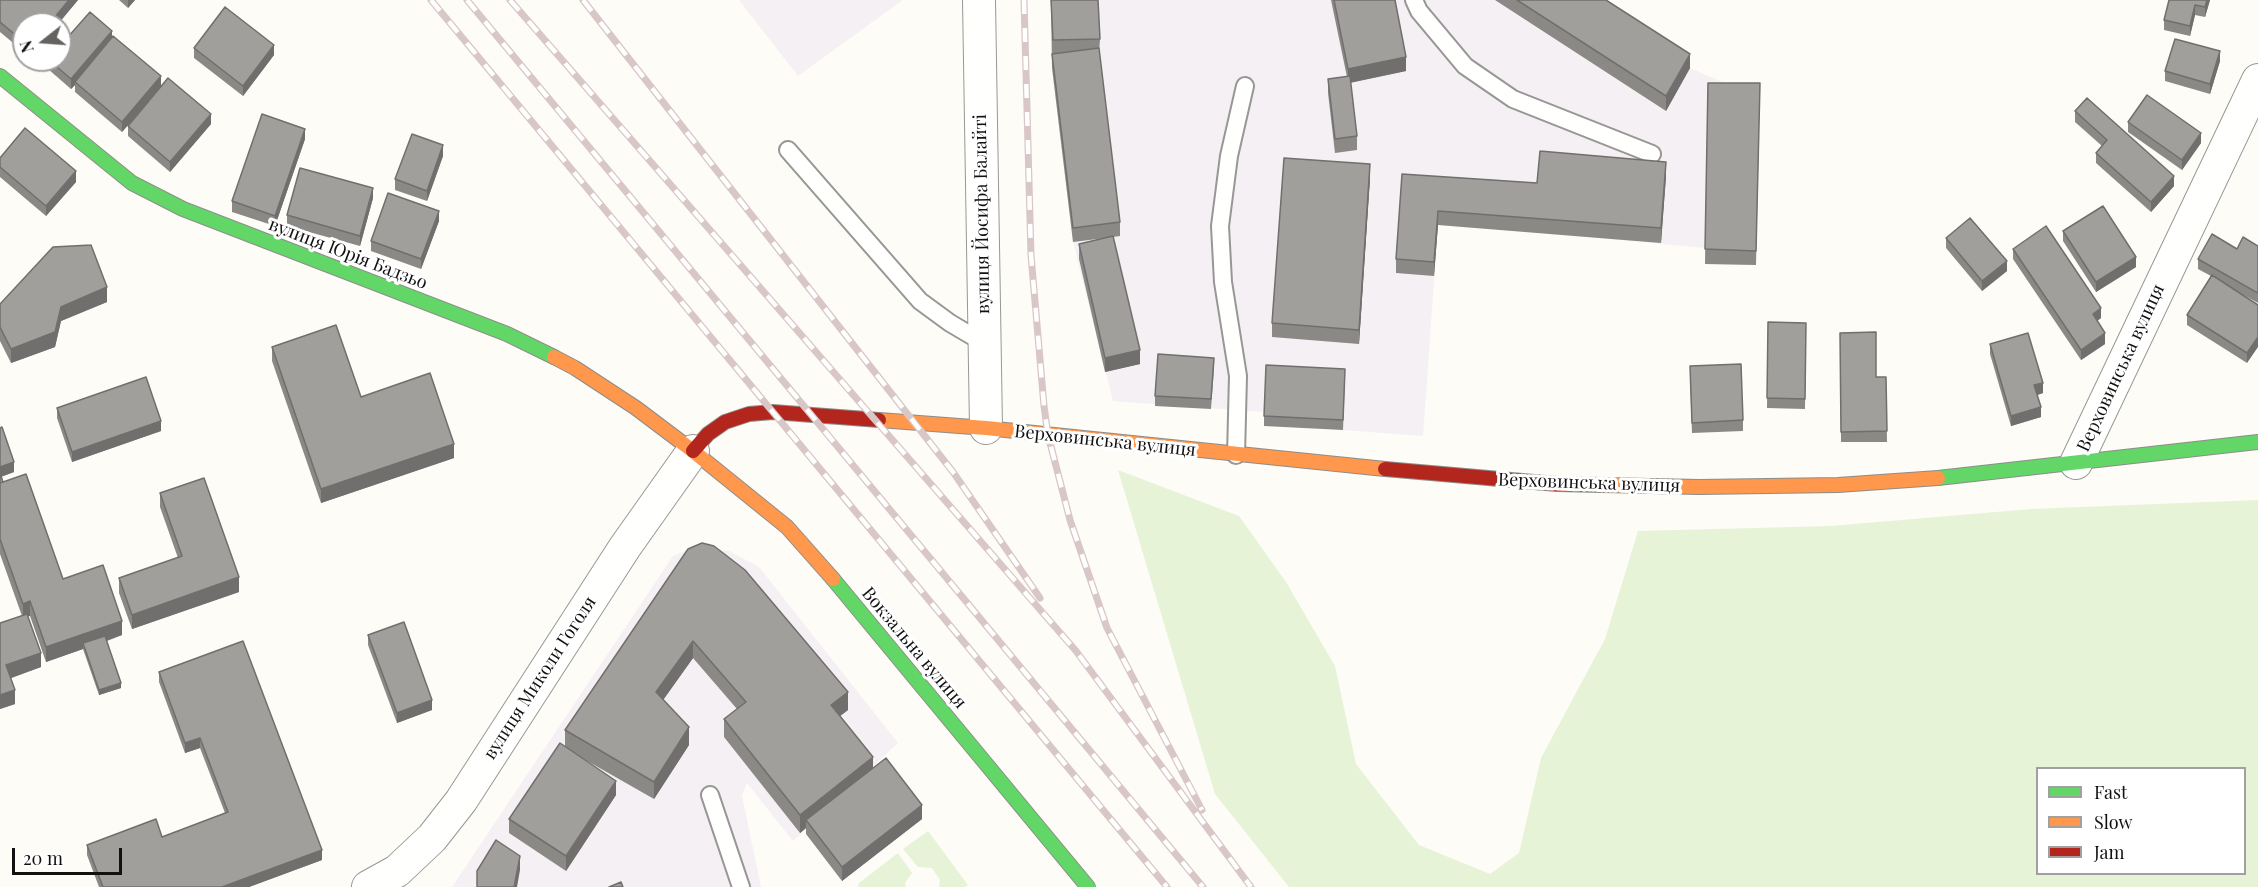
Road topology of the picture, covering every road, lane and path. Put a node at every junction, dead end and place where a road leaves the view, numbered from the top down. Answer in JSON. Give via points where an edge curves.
{"nodes":[{"id":1,"x":979,"y":0,"type":"edge"},
{"id":2,"x":1414,"y":0,"type":"edge"},
{"id":3,"x":0,"y":76,"type":"edge"},
{"id":4,"x":2258,"y":80,"type":"edge"},
{"id":5,"x":1245,"y":86,"type":"dead end"},
{"id":6,"x":788,"y":150,"type":"dead end"},
{"id":7,"x":1652,"y":154,"type":"dead end"},
{"id":8,"x":984,"y":343,"type":"junction"},
{"id":9,"x":986,"y":429,"type":"junction"},
{"id":10,"x":2258,"y":442,"type":"edge"},
{"id":11,"x":693,"y":451,"type":"junction"},
{"id":12,"x":1236,"y":455,"type":"junction"},
{"id":13,"x":2076,"y":463,"type":"junction"},
{"id":14,"x":710,"y":795,"type":"dead end"},
{"id":15,"x":400,"y":879,"type":"edge"},
{"id":16,"x":368,"y":887,"type":"edge"},
{"id":17,"x":741,"y":887,"type":"edge"},
{"id":18,"x":1088,"y":887,"type":"edge"}],
"edges":[{"from":1,"to":8,"type":"street","name":"вулиця Йосифа Балайті"},
{"from":2,"to":7,"type":"lane","via":[[1465,66],[1513,99]]},
{"from":3,"to":11,"type":"street","name":"вулиця Юрія Бадзьо","via":[[132,183],[183,209],[507,334],[574,368]]},
{"from":4,"to":13,"type":"street","name":"Верховинська вулиця"},
{"from":5,"to":12,"type":"lane","via":[[1229,156],[1220,226],[1223,282],[1239,376]]},
{"from":6,"to":8,"type":"lane","via":[[920,301]]},
{"from":8,"to":9,"type":"street","name":"вулиця Йосифа Балайті"},
{"from":9,"to":11,"type":"street","name":"Верховинська вулиця","via":[[773,412],[725,422]]},
{"from":9,"to":12,"type":"street","name":"Верховинська вулиця"},
{"from":10,"to":13,"type":"street"},
{"from":11,"to":15,"type":"street","name":"вулиця Миколи Гоголя","via":[[625,547],[461,801]]},
{"from":11,"to":18,"type":"street","name":"Вокзальна вулиця","via":[[787,527],[863,613]]},
{"from":12,"to":13,"type":"street","name":"Верховинська вулиця","via":[[1557,484],[1698,487],[1838,485]]},
{"from":14,"to":17,"type":"lane"},
{"from":15,"to":16,"type":"street","name":"вулиця Миколи Гоголя"}]}
